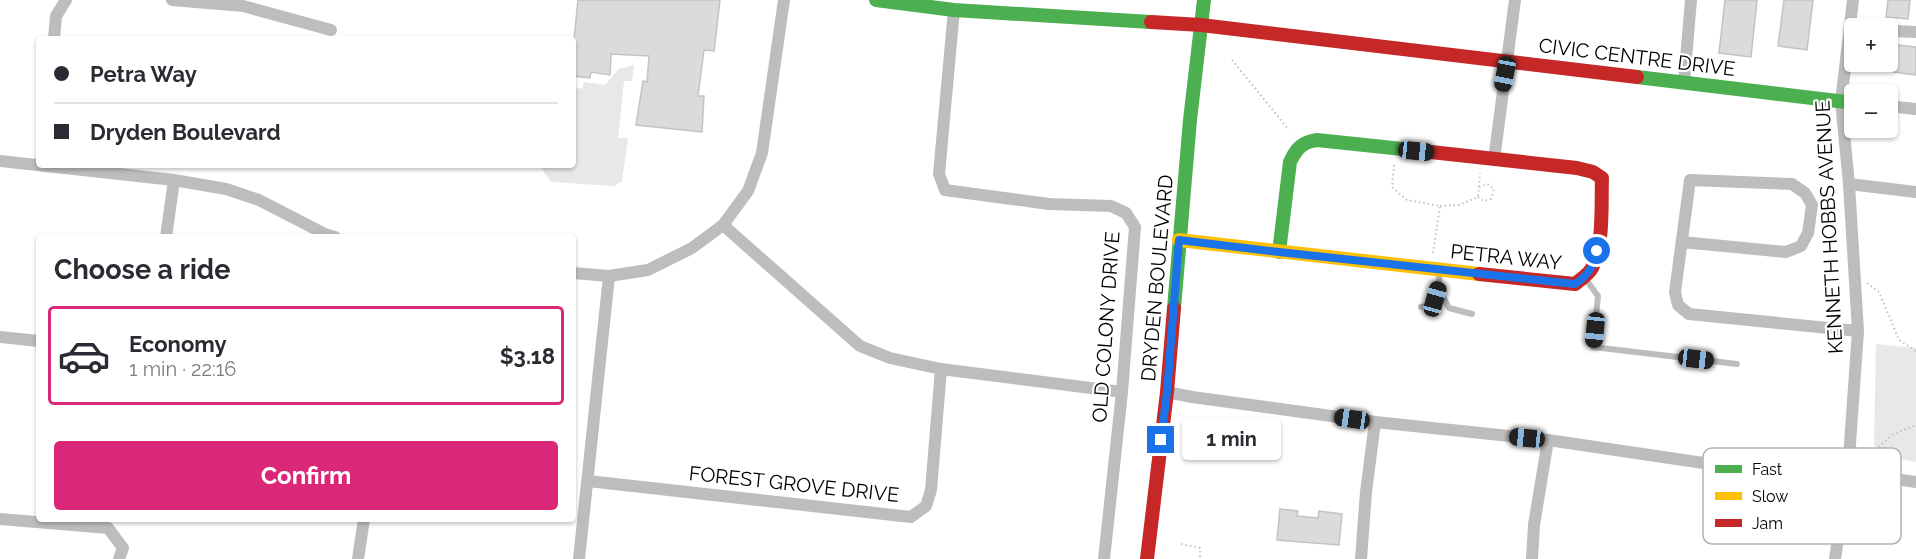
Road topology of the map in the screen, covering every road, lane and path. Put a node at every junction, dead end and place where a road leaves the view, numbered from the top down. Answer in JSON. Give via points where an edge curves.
{"nodes":[{"id":1,"x":66,"y":0,"type":"edge"},
{"id":2,"x":172,"y":0,"type":"edge"},
{"id":3,"x":784,"y":0,"type":"edge"},
{"id":4,"x":876,"y":0,"type":"edge"},
{"id":5,"x":1204,"y":0,"type":"edge"},
{"id":6,"x":1515,"y":0,"type":"edge"},
{"id":7,"x":1691,"y":0,"type":"edge"},
{"id":8,"x":1853,"y":0,"type":"edge"},
{"id":9,"x":954,"y":10,"type":"junction"},
{"id":10,"x":1201,"y":25,"type":"junction"},
{"id":11,"x":330,"y":30,"type":"dead end"},
{"id":12,"x":1898,"y":31,"type":"edge"},
{"id":13,"x":1916,"y":32,"type":"edge"},
{"id":14,"x":54,"y":36,"type":"edge"},
{"id":15,"x":1232,"y":60,"type":"dead end"},
{"id":16,"x":1508,"y":61,"type":"junction"},
{"id":17,"x":1684,"y":82,"type":"junction"},
{"id":18,"x":1848,"y":84,"type":"edge"},
{"id":19,"x":1844,"y":103,"type":"edge"},
{"id":20,"x":1898,"y":107,"type":"edge"},
{"id":21,"x":1916,"y":109,"type":"edge"},
{"id":22,"x":1289,"y":130,"type":"dead end"},
{"id":23,"x":1848,"y":138,"type":"edge"},
{"id":24,"x":1395,"y":149,"type":"junction"},
{"id":25,"x":1488,"y":159,"type":"junction"},
{"id":26,"x":0,"y":161,"type":"edge"},
{"id":27,"x":36,"y":165,"type":"edge"},
{"id":28,"x":60,"y":168,"type":"edge"},
{"id":29,"x":174,"y":180,"type":"junction"},
{"id":30,"x":1849,"y":184,"type":"junction"},
{"id":31,"x":1478,"y":187,"type":"junction"},
{"id":32,"x":1916,"y":192,"type":"edge"},
{"id":33,"x":1478,"y":197,"type":"junction"},
{"id":34,"x":1440,"y":206,"type":"junction"},
{"id":35,"x":723,"y":225,"type":"junction"},
{"id":36,"x":166,"y":234,"type":"edge"},
{"id":37,"x":325,"y":234,"type":"edge"},
{"id":38,"x":1179,"y":240,"type":"junction"},
{"id":39,"x":1682,"y":242,"type":"junction"},
{"id":40,"x":1279,"y":252,"type":"junction"},
{"id":41,"x":1436,"y":268,"type":"junction"},
{"id":42,"x":576,"y":273,"type":"edge"},
{"id":43,"x":1855,"y":274,"type":"junction"},
{"id":44,"x":609,"y":276,"type":"junction"},
{"id":45,"x":1585,"y":278,"type":"junction"},
{"id":46,"x":1438,"y":288,"type":"junction"},
{"id":47,"x":1421,"y":307,"type":"dead end"},
{"id":48,"x":1473,"y":314,"type":"dead end"},
{"id":49,"x":1858,"y":332,"type":"junction"},
{"id":50,"x":0,"y":337,"type":"edge"},
{"id":51,"x":36,"y":341,"type":"edge"},
{"id":52,"x":1916,"y":351,"type":"edge"},
{"id":53,"x":1737,"y":364,"type":"dead end"},
{"id":54,"x":941,"y":369,"type":"junction"},
{"id":55,"x":1122,"y":392,"type":"junction"},
{"id":56,"x":1167,"y":392,"type":"junction"},
{"id":57,"x":1375,"y":422,"type":"junction"},
{"id":58,"x":1916,"y":425,"type":"edge"},
{"id":59,"x":1548,"y":440,"type":"junction"},
{"id":60,"x":1850,"y":448,"type":"edge"},
{"id":61,"x":1877,"y":448,"type":"edge"},
{"id":62,"x":1703,"y":463,"type":"edge"},
{"id":63,"x":1901,"y":480,"type":"edge"},
{"id":64,"x":588,"y":481,"type":"junction"},
{"id":65,"x":1916,"y":482,"type":"edge"},
{"id":66,"x":0,"y":519,"type":"edge"},
{"id":67,"x":364,"y":522,"type":"edge"},
{"id":68,"x":1181,"y":544,"type":"dead end"},
{"id":69,"x":1837,"y":544,"type":"edge"},
{"id":70,"x":119,"y":559,"type":"edge"},
{"id":71,"x":358,"y":559,"type":"edge"},
{"id":72,"x":579,"y":559,"type":"edge"},
{"id":73,"x":1104,"y":559,"type":"edge"},
{"id":74,"x":1146,"y":559,"type":"edge"},
{"id":75,"x":1200,"y":559,"type":"edge"},
{"id":76,"x":1361,"y":559,"type":"edge"},
{"id":77,"x":1532,"y":559,"type":"edge"},
{"id":78,"x":1835,"y":559,"type":"edge"}],
"edges":[{"from":1,"to":14,"type":"street","via":[[56,16]]},
{"from":2,"to":11,"type":"street","via":[[243,6]]},
{"from":3,"to":35,"type":"street","via":[[762,153],[748,191]]},
{"from":4,"to":9,"type":"street","name":"CIVIC CENTRE DRIVE"},
{"from":5,"to":10,"type":"street","name":"DRYDEN BOULEVARD"},
{"from":6,"to":16,"type":"street"},
{"from":7,"to":17,"type":"street"},
{"from":8,"to":18,"type":"street","name":"KENNETH HOBBS AVENUE"},
{"from":9,"to":10,"type":"street","name":"CIVIC CENTRE DRIVE"},
{"from":9,"to":55,"type":"street","name":"OLD COLONY DRIVE","via":[[939,174],[945,190],[1049,204],[1111,206],[1126,213],[1135,226]]},
{"from":10,"to":16,"type":"street","name":"CIVIC CENTRE DRIVE"},
{"from":10,"to":38,"type":"street","name":"DRYDEN BOULEVARD"},
{"from":12,"to":13,"type":"street"},
{"from":15,"to":22,"type":"path"},
{"from":16,"to":17,"type":"street","name":"CIVIC CENTRE DRIVE"},
{"from":16,"to":25,"type":"street"},
{"from":17,"to":19,"type":"street","name":"CIVIC CENTRE DRIVE"},
{"from":20,"to":21,"type":"street"},
{"from":23,"to":30,"type":"street","name":"KENNETH HOBBS AVENUE"},
{"from":24,"to":25,"type":"street","name":"PETRA WAY"},
{"from":24,"to":34,"type":"path","via":[[1392,187],[1407,200]]},
{"from":24,"to":40,"type":"street","name":"PETRA WAY","via":[[1317,140],[1300,145],[1290,162]]},
{"from":25,"to":31,"type":"path"},
{"from":25,"to":45,"type":"street","name":"PETRA WAY","via":[[1577,168],[1602,178],[1597,251]]},
{"from":26,"to":27,"type":"street"},
{"from":28,"to":29,"type":"street"},
{"from":29,"to":36,"type":"street"},
{"from":29,"to":37,"type":"street","via":[[226,189],[259,200]]},
{"from":30,"to":32,"type":"street"},
{"from":30,"to":43,"type":"street","name":"KENNETH HOBBS AVENUE"},
{"from":31,"to":33,"type":"path"},
{"from":31,"to":33,"type":"path","via":[[1487,184],[1494,189],[1491,199]]},
{"from":33,"to":34,"type":"path","via":[[1459,205]]},
{"from":34,"to":41,"type":"path"},
{"from":35,"to":44,"type":"street","via":[[692,248],[648,270]]},
{"from":35,"to":54,"type":"street","via":[[860,346],[890,358]]},
{"from":38,"to":40,"type":"street","name":"PETRA WAY"},
{"from":38,"to":56,"type":"street","name":"DRYDEN BOULEVARD"},
{"from":39,"to":39,"type":"street","via":[[1690,180],[1792,184],[1805,193],[1812,205],[1808,233],[1801,246],[1786,252]]},
{"from":39,"to":49,"type":"street","via":[[1675,292],[1678,304],[1689,314]]},
{"from":40,"to":41,"type":"street","name":"PETRA WAY"},
{"from":41,"to":45,"type":"street","name":"PETRA WAY","via":[[1575,284]]},
{"from":41,"to":46,"type":"lane"},
{"from":42,"to":44,"type":"street"},
{"from":43,"to":49,"type":"street","name":"KENNETH HOBBS AVENUE"},
{"from":43,"to":52,"type":"path","via":[[1879,292],[1899,340]]},
{"from":44,"to":64,"type":"street"},
{"from":45,"to":53,"type":"lane","via":[[1598,296],[1593,347]]},
{"from":46,"to":47,"type":"lane","via":[[1435,299]]},
{"from":46,"to":48,"type":"lane","via":[[1449,308]]},
{"from":49,"to":60,"type":"street","name":"KENNETH HOBBS AVENUE"},
{"from":50,"to":51,"type":"street"},
{"from":54,"to":55,"type":"street"},
{"from":54,"to":64,"type":"street","name":"FOREST GROVE DRIVE","via":[[931,490],[926,506],[911,517]]},
{"from":55,"to":73,"type":"street","name":"OLD COLONY DRIVE"},
{"from":56,"to":57,"type":"street"},
{"from":56,"to":74,"type":"street","name":"DRYDEN BOULEVARD"},
{"from":57,"to":59,"type":"street"},
{"from":57,"to":76,"type":"street"},
{"from":58,"to":61,"type":"path","via":[[1894,434]]},
{"from":59,"to":62,"type":"street"},
{"from":59,"to":77,"type":"street"},
{"from":63,"to":65,"type":"street"},
{"from":64,"to":72,"type":"street"},
{"from":66,"to":70,"type":"street","via":[[108,528],[123,548]]},
{"from":67,"to":71,"type":"street"},
{"from":68,"to":75,"type":"path","via":[[1200,548]]},
{"from":69,"to":78,"type":"street","name":"KENNETH HOBBS AVENUE"}]}
